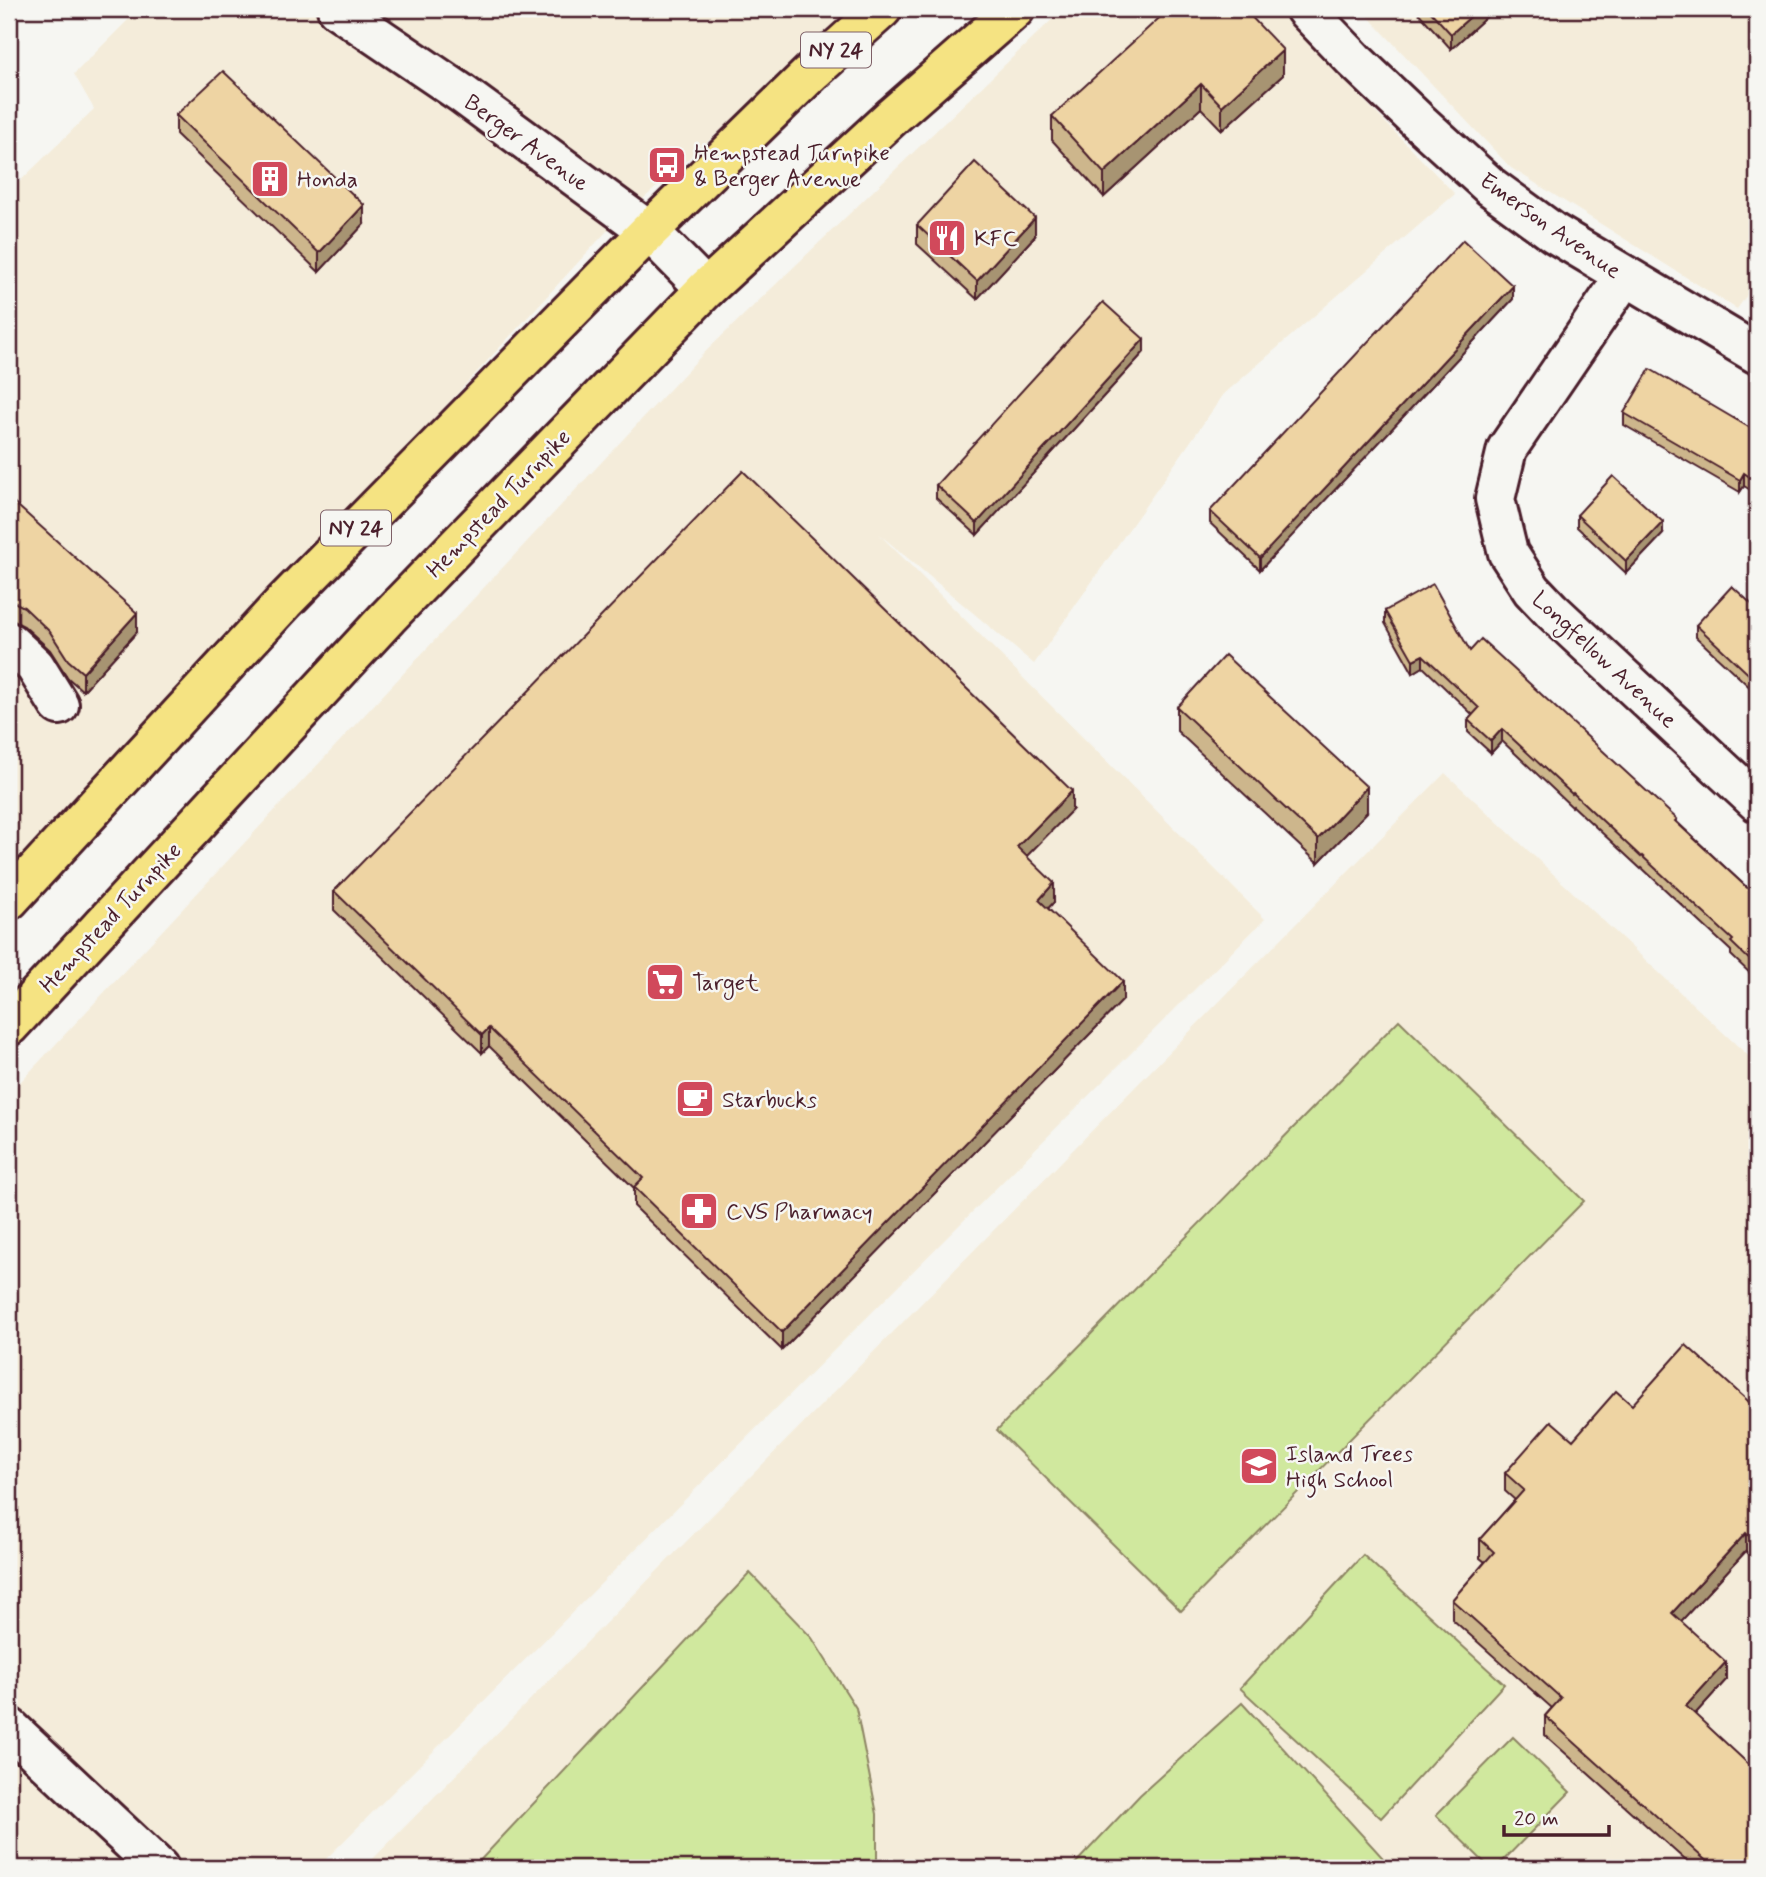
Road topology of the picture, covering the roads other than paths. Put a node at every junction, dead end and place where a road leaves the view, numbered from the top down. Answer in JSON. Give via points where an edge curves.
{"nodes":[{"id":1,"x":337,"y":9,"type":"edge"},
{"id":2,"x":882,"y":9,"type":"edge"},
{"id":3,"x":1015,"y":9,"type":"edge"},
{"id":4,"x":1305,"y":9,"type":"edge"},
{"id":5,"x":649,"y":231,"type":"junction"},
{"id":6,"x":1625,"y":276,"type":"junction"},
{"id":7,"x":706,"y":289,"type":"junction"},
{"id":8,"x":1757,"y":354,"type":"edge"},
{"id":9,"x":9,"y":642,"type":"edge"},
{"id":10,"x":59,"y":705,"type":"dead end"},
{"id":11,"x":1757,"y":802,"type":"edge"},
{"id":12,"x":9,"y":900,"type":"edge"},
{"id":13,"x":9,"y":1026,"type":"edge"},
{"id":14,"x":9,"y":1727,"type":"edge"},
{"id":15,"x":159,"y":1868,"type":"edge"}],
"edges":[{"from":1,"to":5,"type":"street","name":"Berger Avenue"},
{"from":2,"to":5,"type":"main road","number":"NY 24"},
{"from":3,"to":7,"type":"main road","name":"Hempstead Turnpike"},
{"from":4,"to":6,"type":"street","name":"Emerson Avenue","via":[[1487,184],[1554,233]]},
{"from":5,"to":7,"type":"street","name":"Berger Avenue"},
{"from":5,"to":12,"type":"main road","number":"NY 24","via":[[280,606]]},
{"from":6,"to":8,"type":"street","name":"Emerson Avenue"},
{"from":6,"to":11,"type":"street","name":"Longfellow Avenue","via":[[1507,449],[1495,499],[1508,552],[1551,610]]},
{"from":7,"to":13,"type":"main road","name":"Hempstead Turnpike","via":[[388,617]]},
{"from":9,"to":10,"type":"street","via":[[35,666]]},
{"from":14,"to":15,"type":"street"}]}
